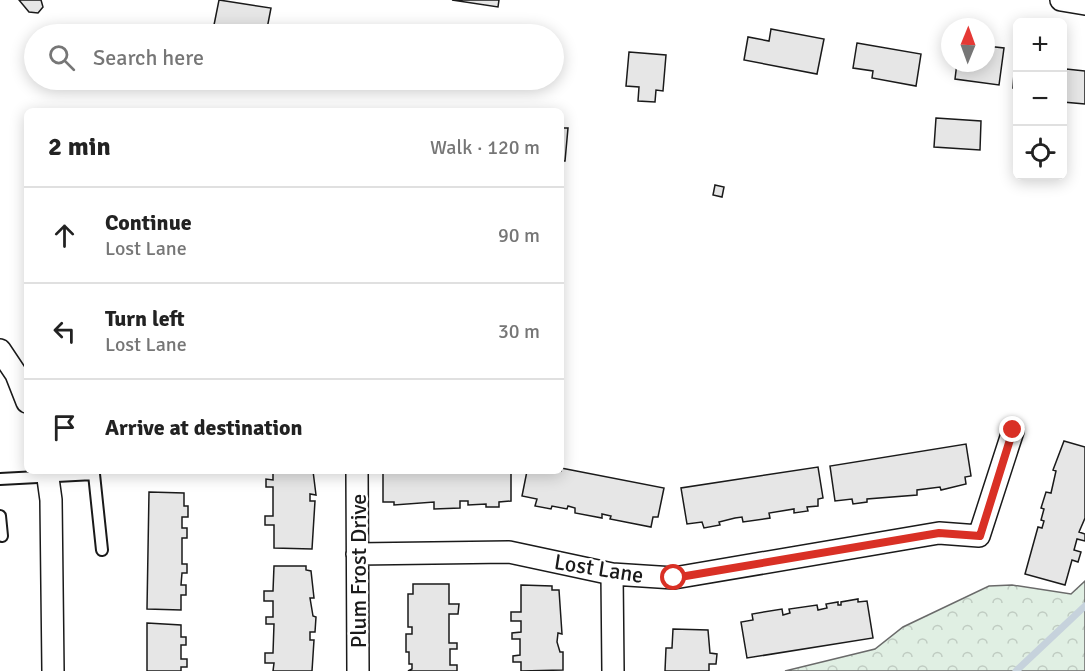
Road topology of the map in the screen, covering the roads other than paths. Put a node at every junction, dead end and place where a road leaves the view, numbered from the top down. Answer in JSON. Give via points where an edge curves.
{"nodes":[{"id":1,"x":1061,"y":0,"type":"edge"},
{"id":2,"x":1085,"y":4,"type":"edge"},
{"id":3,"x":0,"y":350,"type":"edge"},
{"id":4,"x":24,"y":394,"type":"edge"},
{"id":5,"x":1013,"y":430,"type":"dead end"},
{"id":6,"x":47,"y":474,"type":"edge"},
{"id":7,"x":94,"y":474,"type":"edge"},
{"id":8,"x":357,"y":474,"type":"edge"},
{"id":9,"x":0,"y":479,"type":"edge"},
{"id":10,"x":0,"y":516,"type":"edge"},
{"id":11,"x":2,"y":536,"type":"dead end"},
{"id":12,"x":102,"y":550,"type":"dead end"},
{"id":13,"x":357,"y":554,"type":"junction"},
{"id":14,"x":612,"y":574,"type":"junction"},
{"id":15,"x":52,"y":671,"type":"edge"},
{"id":16,"x":358,"y":671,"type":"edge"},
{"id":17,"x":613,"y":671,"type":"edge"}],
"edges":[{"from":1,"to":2,"type":"street"},
{"from":3,"to":4,"type":"street"},
{"from":5,"to":14,"type":"street","name":"Lost Lane","via":[[980,536],[939,533],[674,578]]},
{"from":6,"to":9,"type":"lane"},
{"from":6,"to":15,"type":"street","via":[[51,500]]},
{"from":7,"to":12,"type":"lane"},
{"from":8,"to":13,"type":"street","name":"Plum Frost Drive"},
{"from":10,"to":11,"type":"lane"},
{"from":13,"to":14,"type":"street","name":"Lost Lane","via":[[509,552]]},
{"from":13,"to":16,"type":"street","name":"Plum Frost Drive"},
{"from":14,"to":17,"type":"street"}]}
